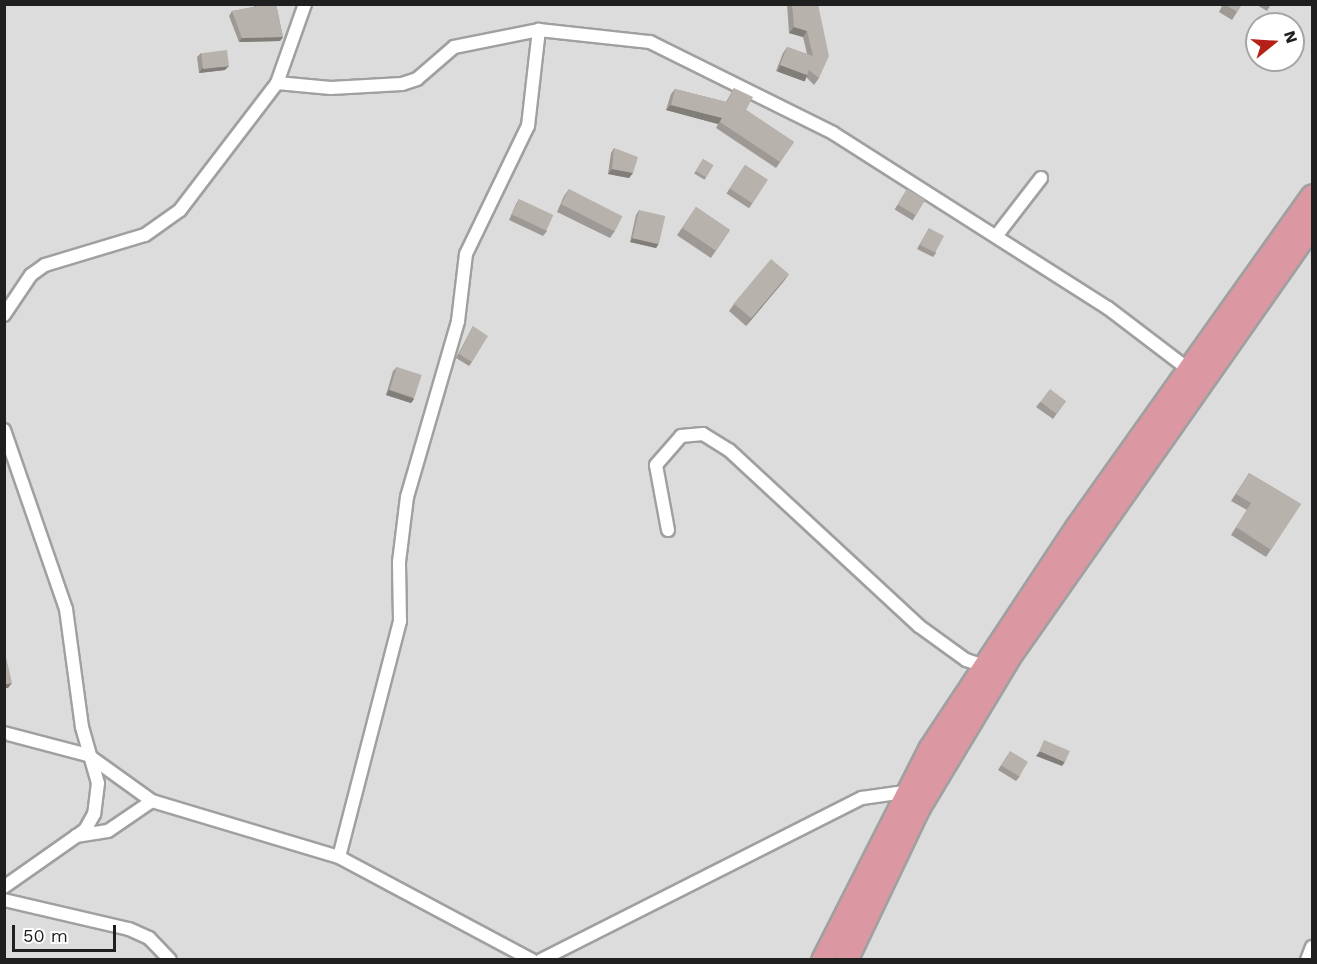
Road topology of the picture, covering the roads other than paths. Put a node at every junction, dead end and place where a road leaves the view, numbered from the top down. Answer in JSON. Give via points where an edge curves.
{"nodes":[{"id":1,"x":305,"y":4,"type":"edge"},
{"id":2,"x":539,"y":30,"type":"junction"},
{"id":3,"x":277,"y":83,"type":"junction"},
{"id":4,"x":1041,"y":178,"type":"dead end"},
{"id":5,"x":1312,"y":195,"type":"edge"},
{"id":6,"x":1312,"y":225,"type":"edge"},
{"id":7,"x":997,"y":236,"type":"junction"},
{"id":8,"x":4,"y":315,"type":"edge"},
{"id":9,"x":1195,"y":374,"type":"junction"},
{"id":10,"x":4,"y":430,"type":"edge"},
{"id":11,"x":668,"y":530,"type":"dead end"},
{"id":12,"x":984,"y":666,"type":"junction"},
{"id":13,"x":4,"y":733,"type":"edge"},
{"id":14,"x":88,"y":755,"type":"junction"},
{"id":15,"x":916,"y":792,"type":"junction"},
{"id":16,"x":152,"y":801,"type":"junction"},
{"id":17,"x":76,"y":836,"type":"junction"},
{"id":18,"x":339,"y":857,"type":"junction"},
{"id":19,"x":4,"y":887,"type":"edge"},
{"id":20,"x":4,"y":900,"type":"edge"},
{"id":21,"x":1312,"y":947,"type":"edge"},
{"id":22,"x":170,"y":960,"type":"edge"},
{"id":23,"x":532,"y":960,"type":"edge"},
{"id":24,"x":541,"y":960,"type":"edge"},
{"id":25,"x":822,"y":960,"type":"edge"},
{"id":26,"x":846,"y":960,"type":"edge"},
{"id":27,"x":1307,"y":960,"type":"edge"}],
"edges":[{"from":1,"to":3,"type":"street"},
{"from":2,"to":3,"type":"street","via":[[454,47],[417,79],[402,84],[331,88]]},
{"from":2,"to":7,"type":"street","via":[[650,42],[833,133]]},
{"from":2,"to":18,"type":"street","via":[[528,126],[466,254],[458,321],[407,496],[399,562],[400,621]]},
{"from":3,"to":8,"type":"street","via":[[162,226],[45,265],[30,275]]},
{"from":4,"to":7,"type":"street"},
{"from":5,"to":9,"type":"highway"},
{"from":6,"to":9,"type":"highway"},
{"from":7,"to":9,"type":"street"},
{"from":9,"to":12,"type":"highway"},
{"from":9,"to":15,"type":"highway"},
{"from":10,"to":14,"type":"street","via":[[66,609]]},
{"from":11,"to":12,"type":"street","via":[[656,465],[681,436],[703,434],[729,450],[919,626],[966,660]]},
{"from":12,"to":15,"type":"highway"},
{"from":13,"to":14,"type":"street"},
{"from":14,"to":16,"type":"street"},
{"from":14,"to":17,"type":"street","via":[[98,798],[94,814]]},
{"from":15,"to":24,"type":"street","via":[[862,798]]},
{"from":15,"to":25,"type":"highway"},
{"from":15,"to":26,"type":"highway"},
{"from":16,"to":17,"type":"street","via":[[108,831]]},
{"from":16,"to":18,"type":"street"},
{"from":17,"to":19,"type":"street"},
{"from":18,"to":23,"type":"street"},
{"from":20,"to":22,"type":"street","via":[[129,929],[149,938]]},
{"from":21,"to":27,"type":"street"}]}
